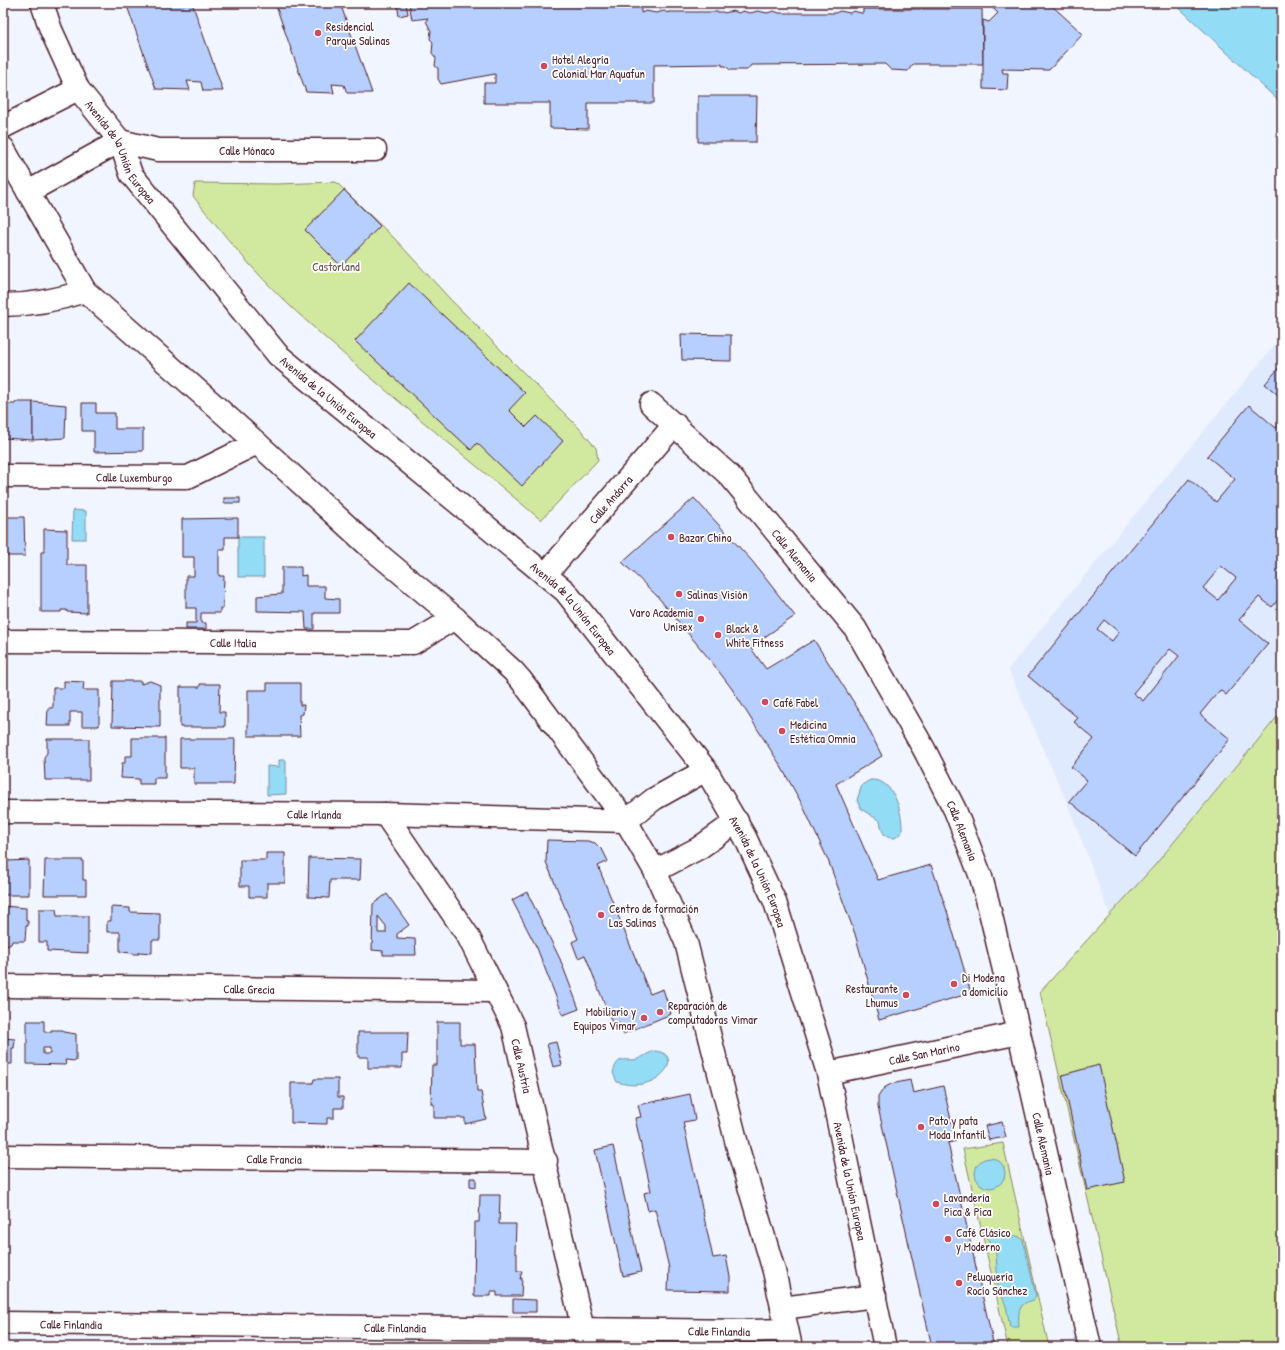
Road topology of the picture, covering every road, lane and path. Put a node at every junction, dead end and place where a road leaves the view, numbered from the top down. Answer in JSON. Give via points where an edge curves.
{"nodes":[{"id":1,"x":42,"y":3,"type":"edge"},
{"id":2,"x":78,"y":89,"type":"junction"},
{"id":3,"x":3,"y":127,"type":"edge"},
{"id":4,"x":120,"y":141,"type":"junction"},
{"id":5,"x":3,"y":148,"type":"edge"},
{"id":6,"x":375,"y":150,"type":"dead end"},
{"id":7,"x":28,"y":192,"type":"junction"},
{"id":8,"x":85,"y":291,"type":"junction"},
{"id":9,"x":3,"y":304,"type":"edge"},
{"id":10,"x":651,"y":404,"type":"dead end"},
{"id":11,"x":675,"y":424,"type":"junction"},
{"id":12,"x":257,"y":443,"type":"junction"},
{"id":13,"x":3,"y":476,"type":"edge"},
{"id":14,"x":545,"y":575,"type":"junction"},
{"id":15,"x":455,"y":618,"type":"junction"},
{"id":16,"x":3,"y":641,"type":"edge"},
{"id":17,"x":706,"y":770,"type":"junction"},
{"id":18,"x":3,"y":812,"type":"edge"},
{"id":19,"x":385,"y":814,"type":"junction"},
{"id":20,"x":626,"y":821,"type":"junction"},
{"id":21,"x":736,"y":821,"type":"junction"},
{"id":22,"x":655,"y":871,"type":"junction"},
{"id":23,"x":3,"y":986,"type":"edge"},
{"id":24,"x":495,"y":991,"type":"junction"},
{"id":25,"x":1020,"y":1033,"type":"junction"},
{"id":26,"x":828,"y":1073,"type":"junction"},
{"id":27,"x":3,"y":1156,"type":"edge"},
{"id":28,"x":546,"y":1161,"type":"junction"},
{"id":29,"x":876,"y":1296,"type":"junction"},
{"id":30,"x":782,"y":1308,"type":"junction"},
{"id":31,"x":3,"y":1324,"type":"edge"},
{"id":32,"x":585,"y":1338,"type":"edge"},
{"id":33,"x":791,"y":1342,"type":"edge"},
{"id":34,"x":885,"y":1347,"type":"edge"},
{"id":35,"x":1090,"y":1347,"type":"edge"}],
"edges":[{"from":1,"to":2,"type":"street","name":"Avenida de la Unión Europea","via":[[51,30]]},
{"from":2,"to":3,"type":"street"},
{"from":2,"to":4,"type":"street","name":"Avenida de la Unión Europea"},
{"from":4,"to":6,"type":"street","name":"Calle Mónaco","via":[[158,150]]},
{"from":4,"to":7,"type":"street"},
{"from":4,"to":14,"type":"street","name":"Avenida de la Unión Europea","via":[[131,174],[278,355]]},
{"from":5,"to":7,"type":"street"},
{"from":7,"to":8,"type":"street"},
{"from":8,"to":9,"type":"street","via":[[57,300],[26,305]]},
{"from":8,"to":12,"type":"street"},
{"from":10,"to":11,"type":"street","name":"Calle Alemania"},
{"from":11,"to":14,"type":"street","name":"Calle Andorra"},
{"from":11,"to":25,"type":"street","name":"Calle Alemania","via":[[730,476],[855,628],[924,748],[955,810],[981,877]]},
{"from":12,"to":13,"type":"street","name":"Calle Luxemburgo","via":[[188,476]]},
{"from":12,"to":15,"type":"street","via":[[371,548]]},
{"from":14,"to":17,"type":"street","name":"Avenida de la Unión Europea","via":[[565,591]]},
{"from":15,"to":16,"type":"street","name":"Calle Italia","via":[[412,643]]},
{"from":15,"to":20,"type":"street","via":[[521,680]]},
{"from":17,"to":20,"type":"street","via":[[654,799]]},
{"from":17,"to":21,"type":"street","name":"Avenida de la Unión Europea"},
{"from":18,"to":19,"type":"street","name":"Calle Irlanda"},
{"from":19,"to":20,"type":"street","name":"Calle Irlanda"},
{"from":19,"to":24,"type":"street","name":"Calle Austria","via":[[468,936]]},
{"from":20,"to":22,"type":"street"},
{"from":21,"to":22,"type":"street","via":[[699,848]]},
{"from":21,"to":26,"type":"street","name":"Avenida de la Unión Europea","via":[[775,902]]},
{"from":22,"to":30,"type":"street","via":[[686,942],[739,1152],[774,1271]]},
{"from":23,"to":24,"type":"street","name":"Calle Grecia"},
{"from":24,"to":28,"type":"street","name":"Calle Austria","via":[[513,1026]]},
{"from":25,"to":26,"type":"street","name":"Calle San Marino"},
{"from":25,"to":35,"type":"street","name":"Calle Alemania"},
{"from":26,"to":29,"type":"street","name":"Avenida de la Unión Europea"},
{"from":27,"to":28,"type":"street","name":"Calle Francia"},
{"from":28,"to":32,"type":"street","name":"Calle Austria"},
{"from":29,"to":30,"type":"street"},
{"from":29,"to":34,"type":"street","name":"Avenida de la Unión Europea"},
{"from":30,"to":33,"type":"street"},
{"from":31,"to":32,"type":"street","name":"Calle Finlandia"},
{"from":32,"to":33,"type":"street","name":"Calle Finlandia"}]}
